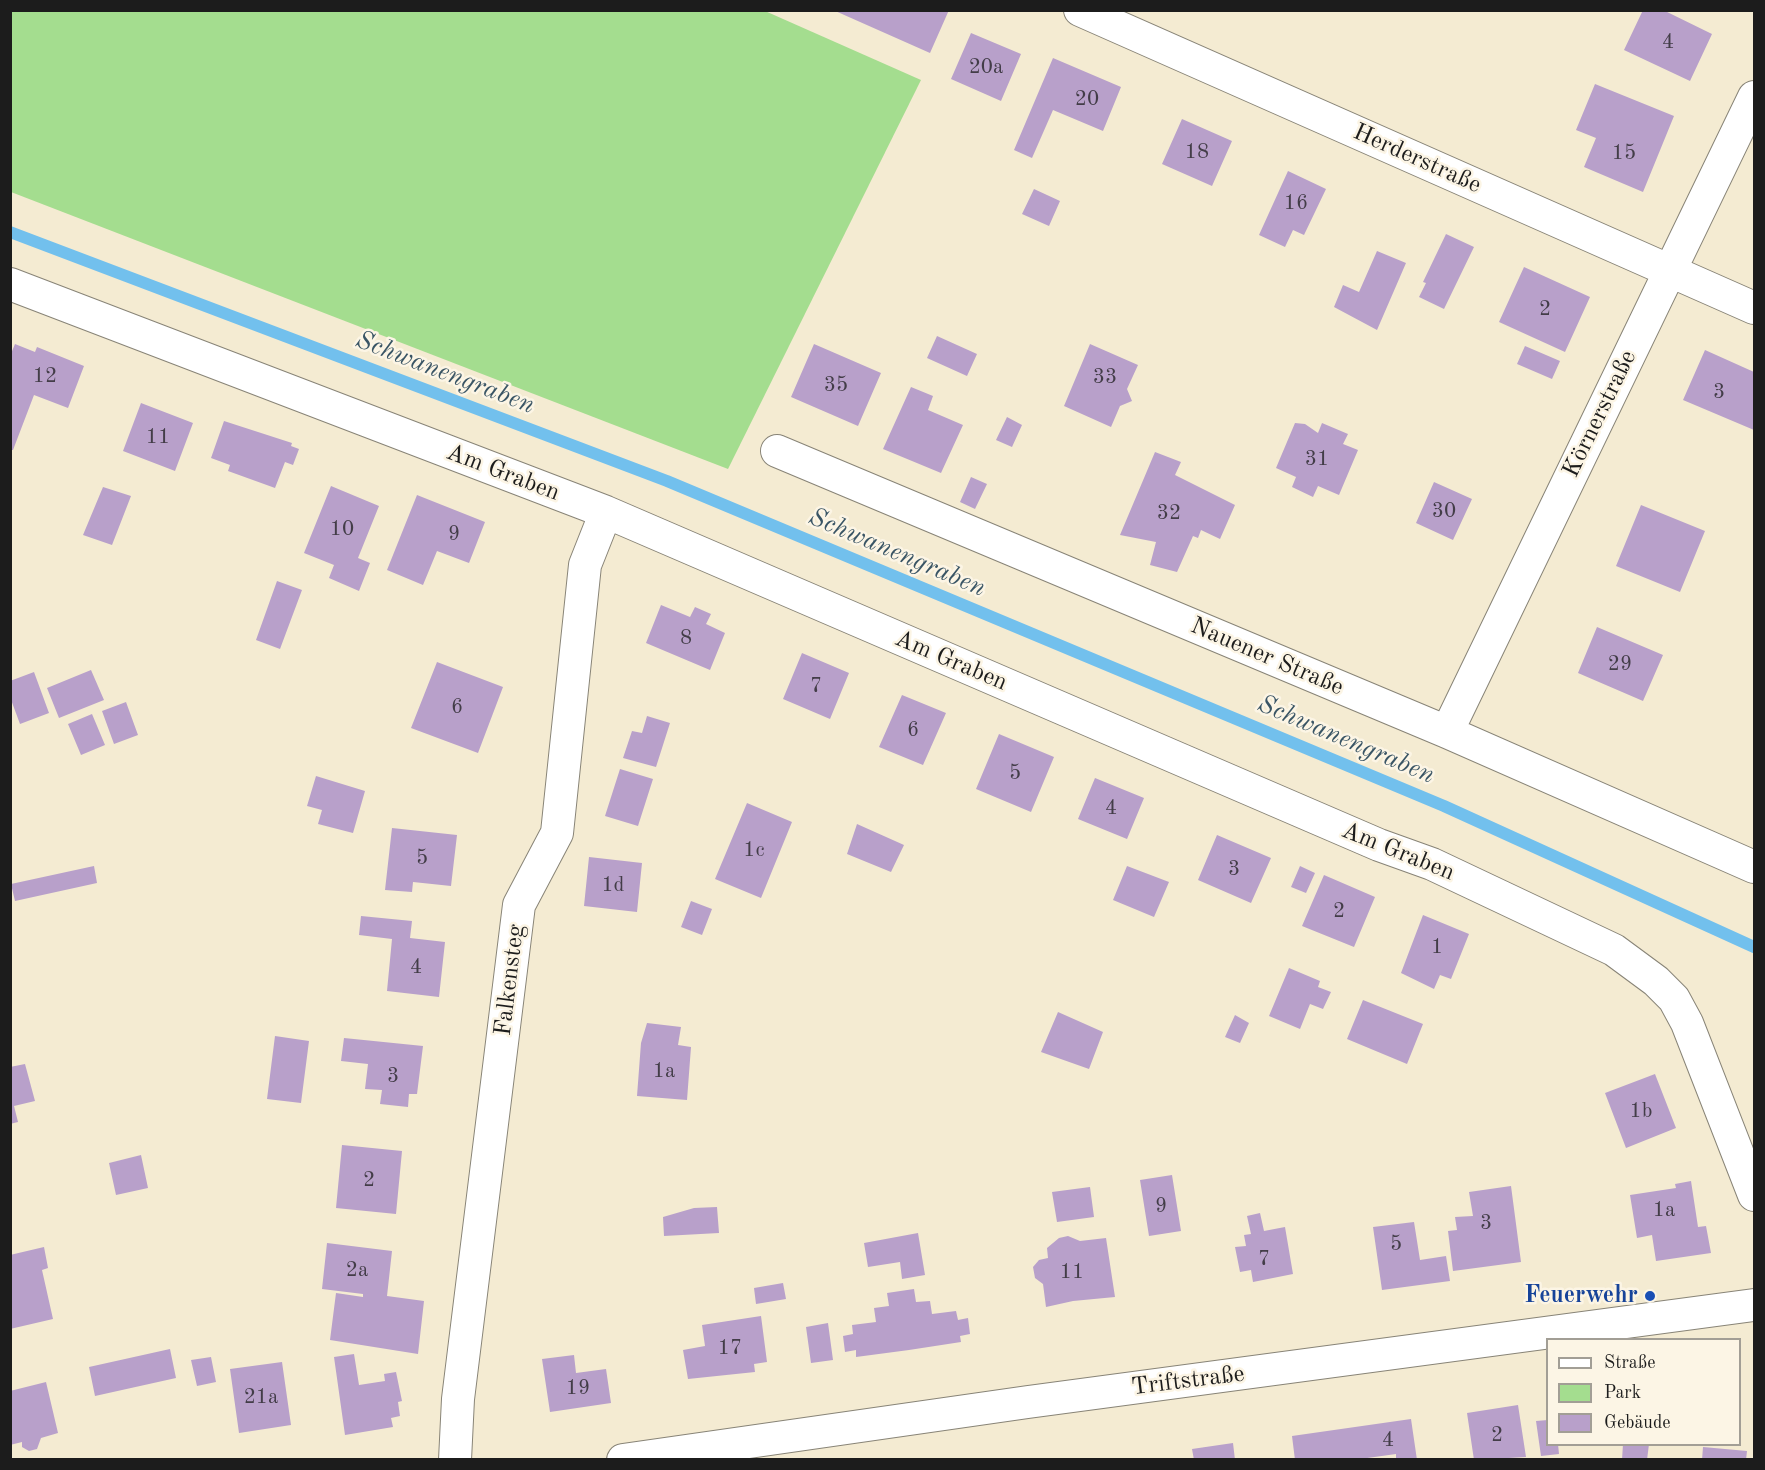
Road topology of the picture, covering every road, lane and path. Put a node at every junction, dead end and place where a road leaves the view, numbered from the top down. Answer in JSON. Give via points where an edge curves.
{"nodes":[{"id":1,"x":1080,"y":10,"type":"edge"},
{"id":2,"x":1755,"y":97,"type":"edge"},
{"id":3,"x":1670,"y":271,"type":"junction"},
{"id":4,"x":10,"y":284,"type":"edge"},
{"id":5,"x":1755,"y":308,"type":"edge"},
{"id":6,"x":777,"y":451,"type":"dead end"},
{"id":7,"x":606,"y":512,"type":"junction"},
{"id":8,"x":1447,"y":732,"type":"junction"},
{"id":9,"x":1755,"y":867,"type":"edge"},
{"id":10,"x":1755,"y":1195,"type":"edge"},
{"id":11,"x":1755,"y":1305,"type":"edge"},
{"id":12,"x":455,"y":1460,"type":"edge"},
{"id":13,"x":623,"y":1460,"type":"edge"}],
"edges":[{"from":1,"to":3,"type":"street","name":"Herderstraße"},
{"from":2,"to":3,"type":"street","name":"Körnerstraße"},
{"from":3,"to":5,"type":"street","name":"Herderstraße"},
{"from":3,"to":8,"type":"street","name":"Körnerstraße"},
{"from":4,"to":7,"type":"street","name":"Am Graben"},
{"from":6,"to":8,"type":"street","name":"Nauener Straße"},
{"from":7,"to":10,"type":"street","name":"Am Graben","via":[[1368,841],[1432,864],[1614,950],[1674,999],[1715,1090]]},
{"from":7,"to":12,"type":"street","name":"Falkensteg","via":[[585,565],[557,833],[519,905],[458,1399]]},
{"from":8,"to":9,"type":"street","name":"Nauener Straße"},
{"from":11,"to":13,"type":"street","name":"Triftstraße"}]}
